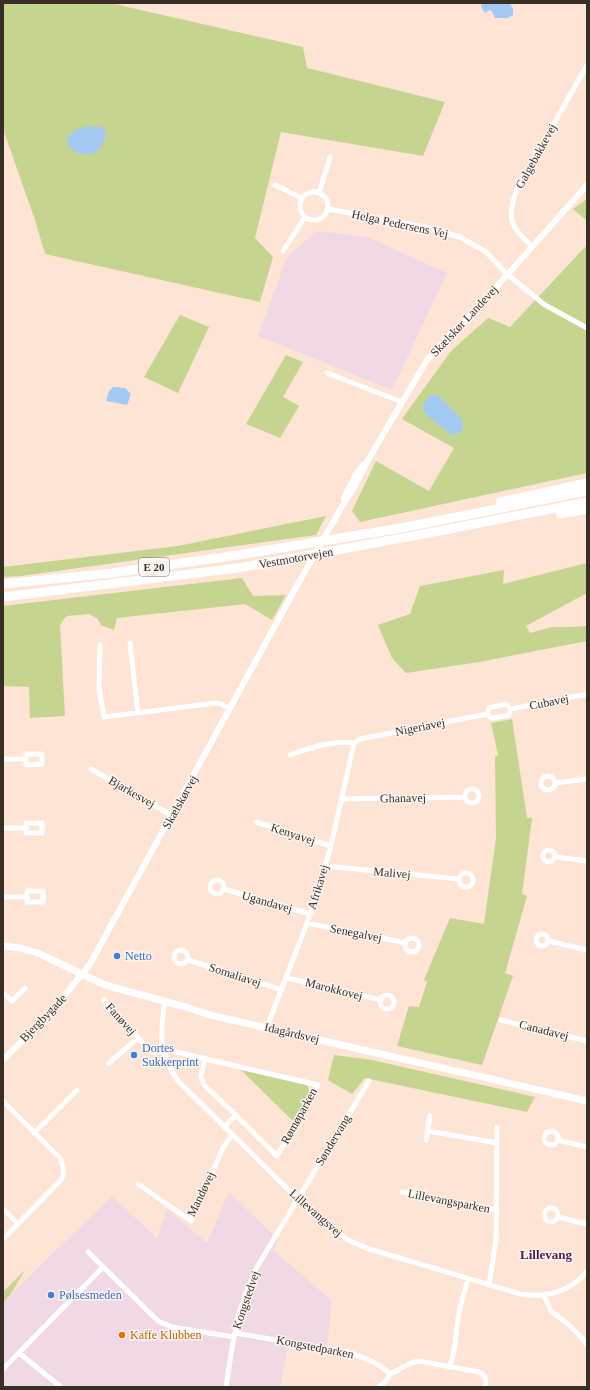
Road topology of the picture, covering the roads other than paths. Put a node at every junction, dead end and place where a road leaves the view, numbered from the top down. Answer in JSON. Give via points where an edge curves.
{"nodes":[{"id":1,"x":587,"y":65,"type":"edge"},
{"id":2,"x":330,"y":157,"type":"dead end"},
{"id":3,"x":275,"y":185,"type":"dead end"},
{"id":4,"x":587,"y":185,"type":"edge"},
{"id":5,"x":319,"y":193,"type":"junction"},
{"id":6,"x":302,"y":198,"type":"junction"},
{"id":7,"x":328,"y":209,"type":"junction"},
{"id":8,"x":305,"y":217,"type":"junction"},
{"id":9,"x":532,"y":246,"type":"junction"},
{"id":10,"x":283,"y":251,"type":"dead end"},
{"id":11,"x":507,"y":274,"type":"junction"},
{"id":12,"x":587,"y":328,"type":"edge"},
{"id":13,"x":327,"y":373,"type":"dead end"},
{"id":14,"x":402,"y":402,"type":"junction"},
{"id":15,"x":587,"y":483,"type":"edge"},
{"id":16,"x":587,"y":491,"type":"edge"},
{"id":17,"x":587,"y":502,"type":"edge"},
{"id":18,"x":587,"y":509,"type":"edge"},
{"id":19,"x":481,"y":523,"type":"junction"},
{"id":20,"x":379,"y":531,"type":"junction"},
{"id":21,"x":3,"y":584,"type":"edge"},
{"id":22,"x":3,"y":597,"type":"edge"},
{"id":23,"x":275,"y":626,"type":"joint"},
{"id":24,"x":130,"y":643,"type":"dead end"},
{"id":25,"x":100,"y":645,"type":"dead end"},
{"id":26,"x":587,"y":694,"type":"edge"},
{"id":27,"x":230,"y":709,"type":"junction"},
{"id":28,"x":511,"y":709,"type":"junction"},
{"id":29,"x":138,"y":713,"type":"junction"},
{"id":30,"x":487,"y":714,"type":"junction"},
{"id":31,"x":354,"y":743,"type":"junction"},
{"id":32,"x":290,"y":755,"type":"dead end"},
{"id":33,"x":3,"y":759,"type":"edge"},
{"id":34,"x":26,"y":759,"type":"dead end"},
{"id":35,"x":91,"y":769,"type":"dead end"},
{"id":36,"x":587,"y":779,"type":"edge"},
{"id":37,"x":554,"y":783,"type":"dead end"},
{"id":38,"x":465,"y":796,"type":"dead end"},
{"id":39,"x":342,"y":799,"type":"junction"},
{"id":40,"x":172,"y":816,"type":"junction"},
{"id":41,"x":256,"y":822,"type":"dead end"},
{"id":42,"x":3,"y":828,"type":"edge"},
{"id":43,"x":26,"y":828,"type":"dead end"},
{"id":44,"x":331,"y":846,"type":"junction"},
{"id":45,"x":556,"y":857,"type":"dead end"},
{"id":46,"x":587,"y":861,"type":"edge"},
{"id":47,"x":325,"y":866,"type":"junction"},
{"id":48,"x":459,"y":879,"type":"dead end"},
{"id":49,"x":224,"y":889,"type":"dead end"},
{"id":50,"x":3,"y":897,"type":"edge"},
{"id":51,"x":27,"y":897,"type":"dead end"},
{"id":52,"x":310,"y":914,"type":"junction"},
{"id":53,"x":307,"y":924,"type":"junction"},
{"id":54,"x":548,"y":941,"type":"dead end"},
{"id":55,"x":406,"y":943,"type":"dead end"},
{"id":56,"x":3,"y":946,"type":"edge"},
{"id":57,"x":587,"y":950,"type":"edge"},
{"id":58,"x":188,"y":960,"type":"dead end"},
{"id":59,"x":82,"y":976,"type":"junction"},
{"id":60,"x":287,"y":978,"type":"junction"},
{"id":61,"x":25,"y":988,"type":"dead end"},
{"id":62,"x":282,"y":990,"type":"junction"},
{"id":63,"x":3,"y":993,"type":"edge"},
{"id":64,"x":104,"y":1000,"type":"dead end"},
{"id":65,"x":381,"y":1000,"type":"dead end"},
{"id":66,"x":165,"y":1001,"type":"junction"},
{"id":67,"x":501,"y":1020,"type":"dead end"},
{"id":68,"x":267,"y":1027,"type":"junction"},
{"id":69,"x":138,"y":1038,"type":"junction"},
{"id":70,"x":587,"y":1041,"type":"edge"},
{"id":71,"x":164,"y":1051,"type":"junction"},
{"id":72,"x":176,"y":1052,"type":"dead end"},
{"id":73,"x":205,"y":1058,"type":"junction"},
{"id":74,"x":3,"y":1060,"type":"edge"},
{"id":75,"x":109,"y":1063,"type":"dead end"},
{"id":76,"x":369,"y":1080,"type":"dead end"},
{"id":77,"x":77,"y":1090,"type":"dead end"},
{"id":78,"x":3,"y":1101,"type":"edge"},
{"id":79,"x":587,"y":1101,"type":"edge"},
{"id":80,"x":236,"y":1115,"type":"junction"},
{"id":81,"x":430,"y":1116,"type":"dead end"},
{"id":82,"x":224,"y":1127,"type":"junction"},
{"id":83,"x":497,"y":1127,"type":"dead end"},
{"id":84,"x":428,"y":1131,"type":"junction"},
{"id":85,"x":34,"y":1132,"type":"junction"},
{"id":86,"x":232,"y":1135,"type":"junction"},
{"id":87,"x":426,"y":1140,"type":"dead end"},
{"id":88,"x":558,"y":1140,"type":"dead end"},
{"id":89,"x":497,"y":1143,"type":"junction"},
{"id":90,"x":587,"y":1147,"type":"edge"},
{"id":91,"x":138,"y":1184,"type":"dead end"},
{"id":92,"x":402,"y":1192,"type":"dead end"},
{"id":93,"x":298,"y":1199,"type":"junction"},
{"id":94,"x":3,"y":1209,"type":"edge"},
{"id":95,"x":497,"y":1210,"type":"junction"},
{"id":96,"x":558,"y":1217,"type":"dead end"},
{"id":97,"x":18,"y":1224,"type":"junction"},
{"id":98,"x":587,"y":1224,"type":"edge"},
{"id":99,"x":3,"y":1239,"type":"edge"},
{"id":100,"x":88,"y":1252,"type":"dead end"},
{"id":101,"x":103,"y":1267,"type":"junction"},
{"id":102,"x":587,"y":1271,"type":"edge"},
{"id":103,"x":468,"y":1279,"type":"junction"},
{"id":104,"x":489,"y":1285,"type":"junction"},
{"id":105,"x":544,"y":1296,"type":"junction"},
{"id":106,"x":234,"y":1335,"type":"junction"},
{"id":107,"x":585,"y":1338,"type":"edge"},
{"id":108,"x":587,"y":1345,"type":"edge"},
{"id":109,"x":19,"y":1353,"type":"junction"},
{"id":110,"x":449,"y":1367,"type":"junction"},
{"id":111,"x":3,"y":1369,"type":"edge"},
{"id":112,"x":390,"y":1374,"type":"junction"},
{"id":113,"x":61,"y":1387,"type":"edge"},
{"id":114,"x":226,"y":1387,"type":"edge"},
{"id":115,"x":379,"y":1387,"type":"edge"},
{"id":116,"x":485,"y":1387,"type":"edge"}],
"edges":[{"from":1,"to":9,"type":"street","name":"Galgebakkevej","via":[[517,189],[512,203],[514,228]]},
{"from":2,"to":5,"type":"street"},
{"from":3,"to":6,"type":"street"},
{"from":4,"to":9,"type":"street"},
{"from":5,"to":6,"type":"street","via":[[309,192]]},
{"from":5,"to":7,"type":"street","via":[[326,199]]},
{"from":6,"to":8,"type":"street","via":[[300,210]]},
{"from":7,"to":8,"type":"street","via":[[319,219]]},
{"from":7,"to":11,"type":"street","name":"Helga Pedersens Vej","via":[[426,227],[460,237],[486,252]]},
{"from":8,"to":10,"type":"street"},
{"from":9,"to":11,"type":"street","name":"Skælskør Landevej"},
{"from":11,"to":12,"type":"street","name":"Helga Pedersens Vej","via":[[545,305]]},
{"from":11,"to":14,"type":"street","name":"Skælskør Landevej","via":[[427,360]]},
{"from":13,"to":14,"type":"street"},
{"from":14,"to":23,"type":"street","name":"Skælskør Landevej","via":[[368,460],[356,474],[340,510]]},
{"from":15,"to":20,"type":"highway","via":[[410,521]]},
{"from":16,"to":20,"type":"highway","name":"Vestmotorvejen","number":"E 20"},
{"from":17,"to":19,"type":"highway","name":"Vestmotorvejen","number":"E 20"},
{"from":18,"to":19,"type":"highway","via":[[512,522]]},
{"from":19,"to":22,"type":"highway","name":"Vestmotorvejen","number":"E 20","via":[[238,568]]},
{"from":20,"to":21,"type":"highway","name":"Vestmotorvejen","number":"E 20","via":[[120,572]]},
{"from":23,"to":27,"type":"street","name":"Skælskørvej"},
{"from":24,"to":29,"type":"street"},
{"from":25,"to":29,"type":"street","via":[[99,689],[104,717]]},
{"from":26,"to":28,"type":"street","name":"Cubavej"},
{"from":27,"to":29,"type":"street","via":[[216,704]]},
{"from":27,"to":40,"type":"street","name":"Skælskørvej"},
{"from":28,"to":30,"type":"street","name":"Cubavej","via":[[508,715],[500,717],[492,718]]},
{"from":28,"to":30,"type":"street","name":"Cubavej","via":[[506,704],[489,708]]},
{"from":30,"to":31,"type":"street","name":"Nigeriavej","via":[[360,739]]},
{"from":31,"to":32,"type":"street","via":[[342,741]]},
{"from":31,"to":39,"type":"street","name":"Afrikavej"},
{"from":33,"to":34,"type":"street"},
{"from":35,"to":40,"type":"street","name":"Bjarkesvej"},
{"from":36,"to":37,"type":"street"},
{"from":38,"to":39,"type":"street","name":"Ghanavej"},
{"from":39,"to":44,"type":"street","name":"Afrikavej"},
{"from":40,"to":59,"type":"street","name":"Skælskørvej"},
{"from":41,"to":44,"type":"street","name":"Kenyavej"},
{"from":42,"to":43,"type":"street"},
{"from":44,"to":47,"type":"street","name":"Afrikavej"},
{"from":45,"to":46,"type":"street"},
{"from":47,"to":48,"type":"street","name":"Malivej"},
{"from":47,"to":52,"type":"street","name":"Afrikavej"},
{"from":49,"to":52,"type":"street","name":"Ugandavej"},
{"from":50,"to":51,"type":"street"},
{"from":52,"to":53,"type":"street","name":"Afrikavej"},
{"from":53,"to":55,"type":"street","name":"Senegalvej"},
{"from":53,"to":60,"type":"street","name":"Afrikavej"},
{"from":54,"to":57,"type":"street"},
{"from":56,"to":59,"type":"main road","name":"Idagårdsvej","via":[[38,953]]},
{"from":58,"to":62,"type":"street","name":"Somaliavej"},
{"from":59,"to":66,"type":"main road","name":"Idagårdsvej"},
{"from":59,"to":74,"type":"street","name":"Bjergbygade","via":[[52,1011]]},
{"from":60,"to":62,"type":"street","name":"Afrikavej"},
{"from":60,"to":65,"type":"street","name":"Marokkovej"},
{"from":61,"to":63,"type":"street","via":[[12,1001]]},
{"from":62,"to":68,"type":"street","name":"Afrikavej"},
{"from":64,"to":69,"type":"street","name":"Fanøvej"},
{"from":66,"to":68,"type":"main road","name":"Idagårdsvej","via":[[210,1015]]},
{"from":66,"to":71,"type":"street","name":"Lillevangsvej","via":[[161,1040]]},
{"from":67,"to":70,"type":"street","name":"Canadavej"},
{"from":68,"to":79,"type":"main road","name":"Idagårdsvej"},
{"from":69,"to":71,"type":"street","name":"Fanøvej","via":[[150,1051]]},
{"from":69,"to":75,"type":"street","name":"Fanøvej"},
{"from":71,"to":82,"type":"street","name":"Lillevangsvej","via":[[169,1068],[178,1081]]},
{"from":72,"to":73,"type":"street","name":"Rømøparken"},
{"from":73,"to":80,"type":"street","name":"Rømøparken","via":[[201,1076],[204,1085]]},
{"from":73,"to":80,"type":"street","name":"Rømøparken","via":[[318,1085],[277,1156]]},
{"from":76,"to":93,"type":"street","name":"Søndervang"},
{"from":77,"to":85,"type":"street"},
{"from":78,"to":85,"type":"street"},
{"from":80,"to":82,"type":"street"},
{"from":81,"to":84,"type":"street"},
{"from":82,"to":86,"type":"street","name":"Lillevangsvej"},
{"from":83,"to":89,"type":"street","name":"Lillevangsparken"},
{"from":84,"to":87,"type":"street"},
{"from":84,"to":89,"type":"street"},
{"from":85,"to":97,"type":"street","via":[[60,1158],[64,1173],[61,1180]]},
{"from":86,"to":91,"type":"street","name":"Mandøvej","via":[[223,1148],[191,1221]]},
{"from":86,"to":93,"type":"street","name":"Lillevangsvej"},
{"from":88,"to":90,"type":"street"},
{"from":89,"to":95,"type":"street","name":"Lillevangsparken"},
{"from":92,"to":95,"type":"street","name":"Lillevangsparken"},
{"from":93,"to":103,"type":"street","name":"Lillevangsvej","via":[[315,1216],[348,1240],[366,1248]]},
{"from":93,"to":106,"type":"street","name":"Kongstedvej","via":[[257,1267],[247,1289]]},
{"from":94,"to":97,"type":"street"},
{"from":95,"to":104,"type":"street","name":"Lillevangsparken"},
{"from":96,"to":98,"type":"street"},
{"from":97,"to":99,"type":"street"},
{"from":100,"to":101,"type":"street","name":"Kongstedparken"},
{"from":101,"to":106,"type":"street","name":"Kongstedparken","via":[[165,1324]]},
{"from":101,"to":109,"type":"street"},
{"from":102,"to":105,"type":"street","name":"Lillevangsvej","via":[[570,1287]]},
{"from":103,"to":104,"type":"street","name":"Lillevangsvej"},
{"from":103,"to":110,"type":"street"},
{"from":104,"to":105,"type":"street","name":"Lillevangsvej","via":[[520,1294]]},
{"from":105,"to":107,"type":"street","via":[[551,1311]]},
{"from":106,"to":112,"type":"street","name":"Kongstedparken","via":[[347,1352],[374,1362]]},
{"from":106,"to":114,"type":"street","name":"Kongstedvej"},
{"from":107,"to":108,"type":"street"},
{"from":109,"to":111,"type":"street"},
{"from":109,"to":113,"type":"street"},
{"from":110,"to":112,"type":"street","via":[[414,1362]]},
{"from":110,"to":116,"type":"street","via":[[483,1374],[487,1382]]},
{"from":112,"to":115,"type":"street"}]}
